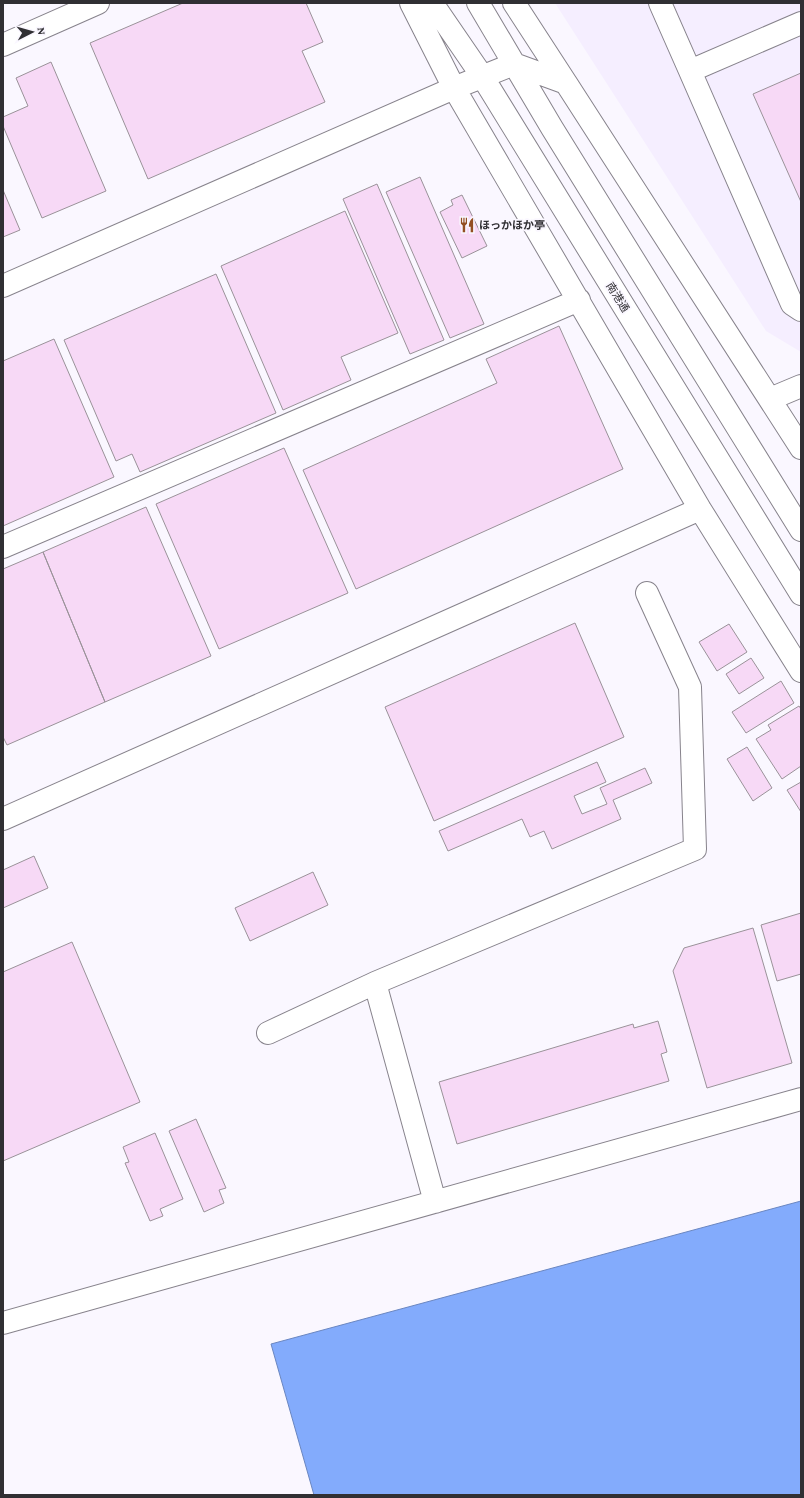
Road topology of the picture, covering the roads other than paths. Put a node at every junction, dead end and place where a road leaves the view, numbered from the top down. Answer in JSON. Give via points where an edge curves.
{"nodes":[{"id":1,"x":98,"y":3,"type":"edge"},
{"id":2,"x":411,"y":3,"type":"edge"},
{"id":3,"x":432,"y":3,"type":"edge"},
{"id":4,"x":478,"y":3,"type":"edge"},
{"id":5,"x":514,"y":3,"type":"edge"},
{"id":6,"x":660,"y":3,"type":"edge"},
{"id":7,"x":801,"y":23,"type":"edge"},
{"id":8,"x":3,"y":45,"type":"edge"},
{"id":9,"x":514,"y":64,"type":"junction"},
{"id":10,"x":690,"y":71,"type":"junction"},
{"id":11,"x":482,"y":76,"type":"junction"},
{"id":12,"x":566,"y":83,"type":"junction"},
{"id":13,"x":454,"y":88,"type":"junction"},
{"id":14,"x":3,"y":286,"type":"edge"},
{"id":15,"x":579,"y":300,"type":"junction"},
{"id":16,"x":801,"y":310,"type":"edge"},
{"id":17,"x":801,"y":386,"type":"edge"},
{"id":18,"x":770,"y":399,"type":"junction"},
{"id":19,"x":801,"y":448,"type":"edge"},
{"id":20,"x":700,"y":509,"type":"junction"},
{"id":21,"x":801,"y":530,"type":"edge"},
{"id":22,"x":3,"y":547,"type":"edge"},
{"id":23,"x":647,"y":593,"type":"dead end"},
{"id":24,"x":801,"y":594,"type":"edge"},
{"id":25,"x":801,"y":672,"type":"edge"},
{"id":26,"x":3,"y":819,"type":"edge"},
{"id":27,"x":375,"y":983,"type":"junction"},
{"id":28,"x":268,"y":1033,"type":"dead end"},
{"id":29,"x":801,"y":1099,"type":"edge"},
{"id":30,"x":435,"y":1202,"type":"junction"},
{"id":31,"x":3,"y":1323,"type":"edge"}],
"edges":[{"from":1,"to":8,"type":"street"},
{"from":2,"to":13,"type":"street"},
{"from":3,"to":11,"type":"street","name":"南港通"},
{"from":4,"to":9,"type":"street"},
{"from":5,"to":12,"type":"street"},
{"from":6,"to":10,"type":"street"},
{"from":7,"to":10,"type":"street"},
{"from":9,"to":11,"type":"street"},
{"from":9,"to":12,"type":"street"},
{"from":9,"to":21,"type":"street"},
{"from":10,"to":16,"type":"street","via":[[792,304]]},
{"from":11,"to":13,"type":"street"},
{"from":11,"to":24,"type":"street","name":"南港通"},
{"from":12,"to":18,"type":"street"},
{"from":13,"to":14,"type":"street"},
{"from":13,"to":15,"type":"street"},
{"from":15,"to":20,"type":"street"},
{"from":15,"to":22,"type":"street"},
{"from":17,"to":18,"type":"street"},
{"from":18,"to":19,"type":"street"},
{"from":20,"to":25,"type":"street"},
{"from":20,"to":26,"type":"street"},
{"from":23,"to":27,"type":"street","via":[[690,687],[695,849]]},
{"from":27,"to":28,"type":"street"},
{"from":27,"to":30,"type":"street"},
{"from":29,"to":30,"type":"street"},
{"from":30,"to":31,"type":"street"}]}
